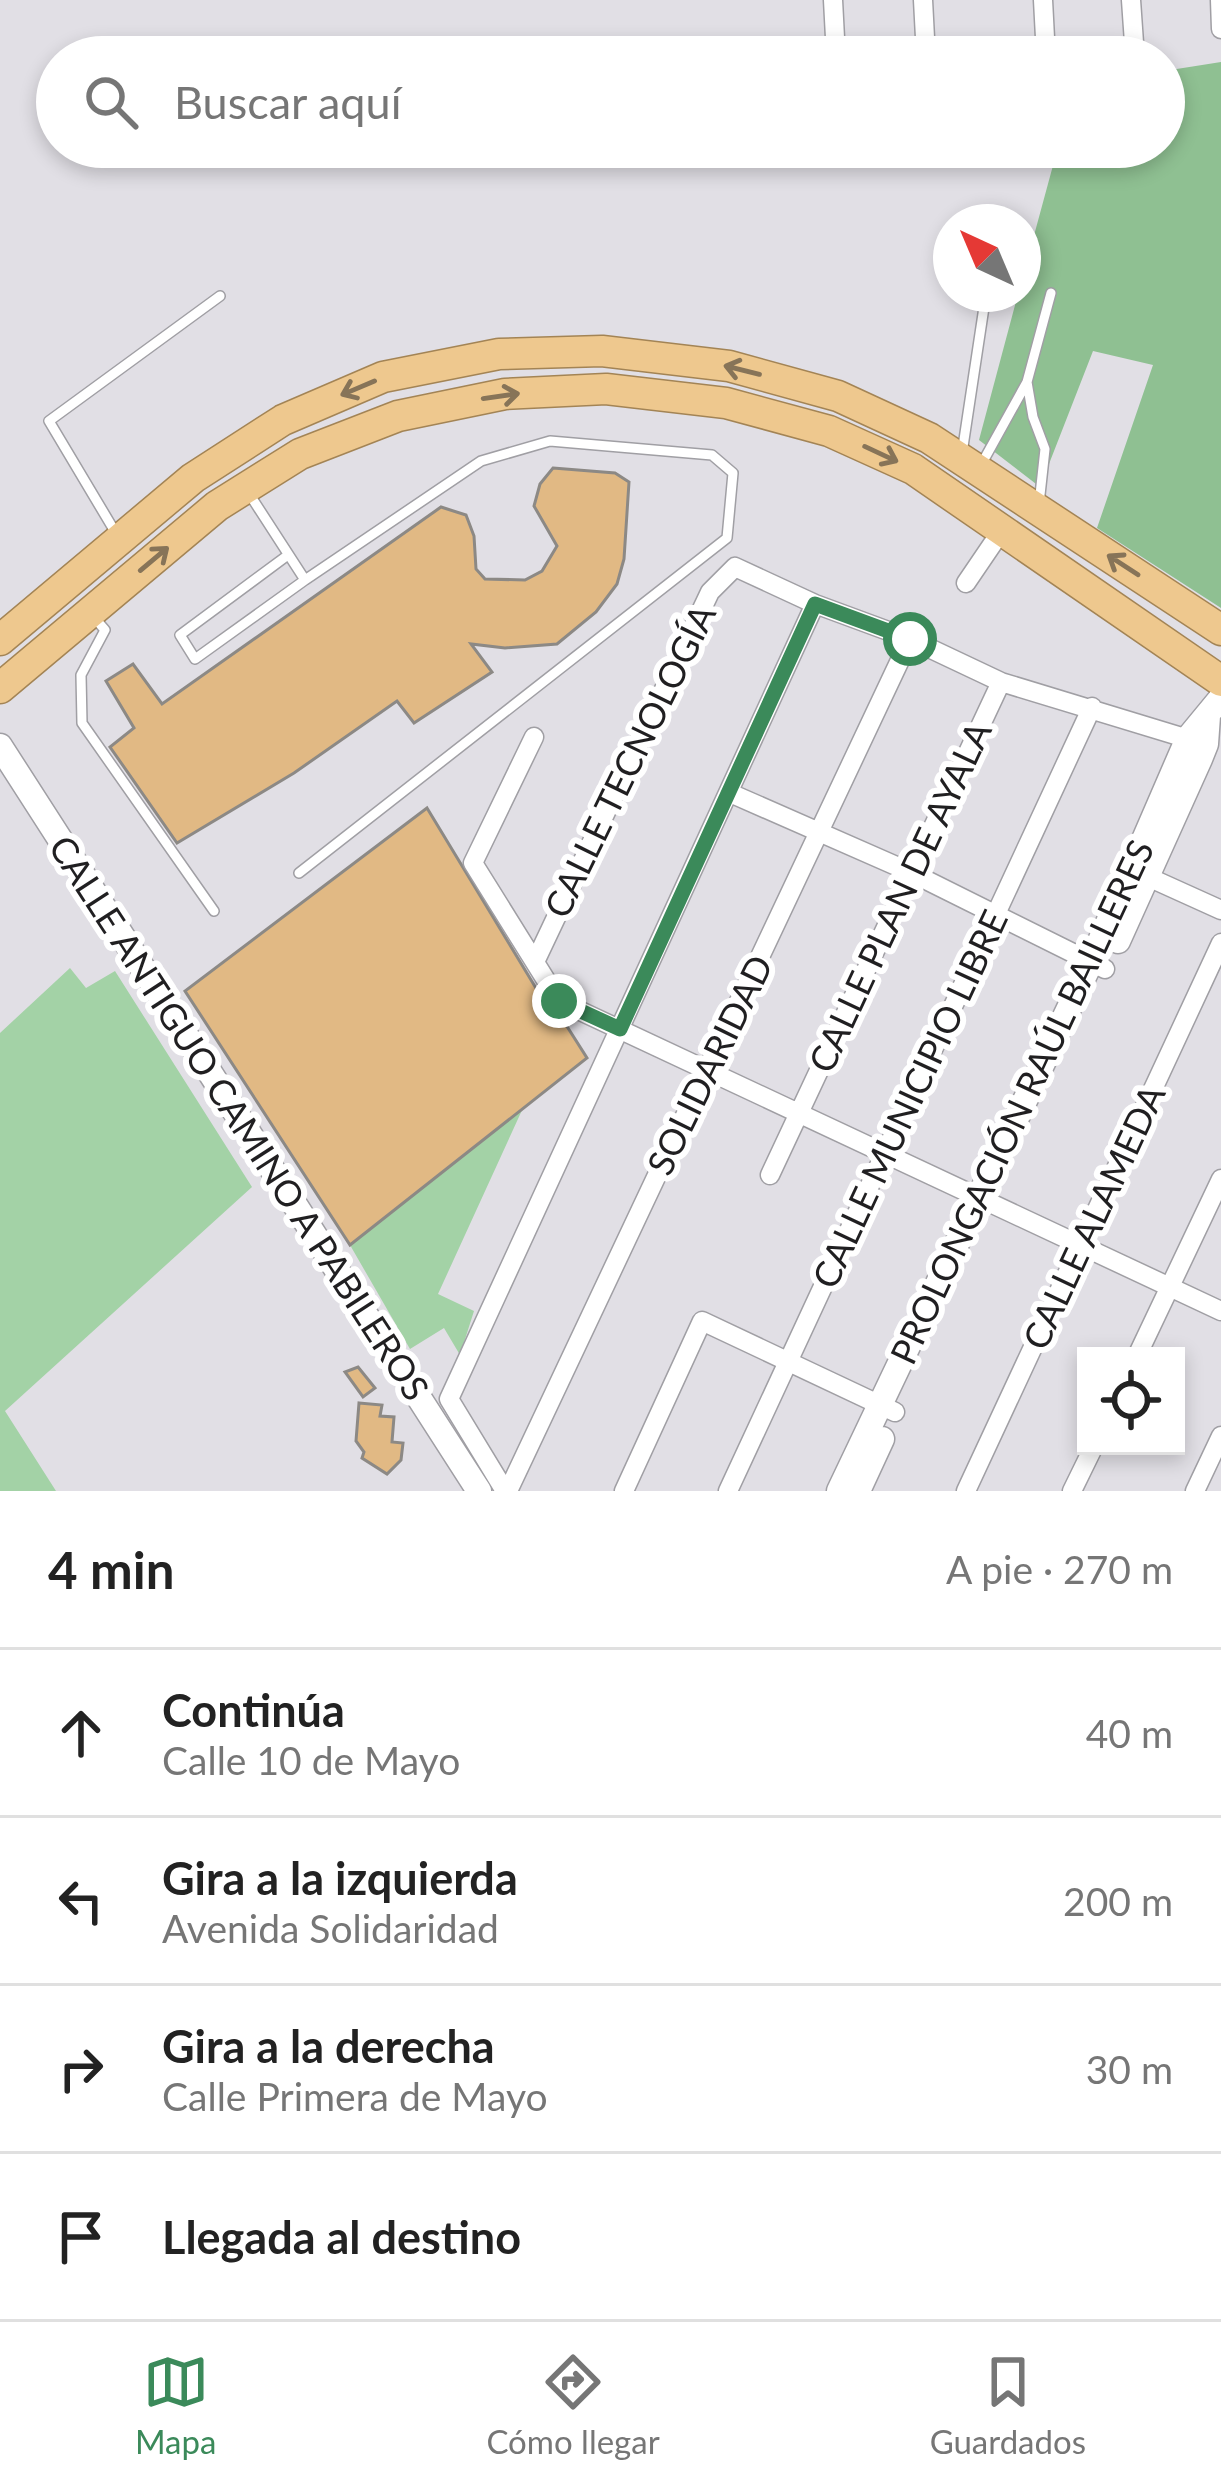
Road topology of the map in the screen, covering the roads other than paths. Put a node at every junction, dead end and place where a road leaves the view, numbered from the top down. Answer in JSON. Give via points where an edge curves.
{"nodes":[{"id":1,"x":833,"y":0,"type":"edge"},
{"id":2,"x":923,"y":0,"type":"edge"},
{"id":3,"x":1043,"y":0,"type":"edge"},
{"id":4,"x":1132,"y":0,"type":"edge"},
{"id":5,"x":1220,"y":0,"type":"edge"},
{"id":6,"x":1221,"y":29,"type":"edge"},
{"id":7,"x":835,"y":36,"type":"edge"},
{"id":8,"x":925,"y":36,"type":"edge"},
{"id":9,"x":1045,"y":36,"type":"edge"},
{"id":10,"x":1134,"y":36,"type":"edge"},
{"id":11,"x":1051,"y":293,"type":"dead end"},
{"id":12,"x":220,"y":296,"type":"dead end"},
{"id":13,"x":984,"y":312,"type":"edge"},
{"id":14,"x":1027,"y":382,"type":"junction"},
{"id":15,"x":970,"y":464,"type":"junction"},
{"id":16,"x":246,"y":488,"type":"junction"},
{"id":17,"x":1038,"y":509,"type":"junction"},
{"id":18,"x":1002,"y":530,"type":"junction"},
{"id":19,"x":120,"y":539,"type":"junction"},
{"id":20,"x":288,"y":555,"type":"junction"},
{"id":21,"x":305,"y":580,"type":"junction"},
{"id":22,"x":966,"y":583,"type":"dead end"},
{"id":23,"x":815,"y":604,"type":"junction"},
{"id":24,"x":90,"y":613,"type":"junction"},
{"id":25,"x":1221,"y":630,"type":"edge"},
{"id":26,"x":910,"y":639,"type":"junction"},
{"id":27,"x":0,"y":640,"type":"edge"},
{"id":28,"x":1001,"y":682,"type":"junction"},
{"id":29,"x":0,"y":688,"type":"edge"},
{"id":30,"x":1218,"y":700,"type":"edge"},
{"id":31,"x":1092,"y":707,"type":"junction"},
{"id":32,"x":534,"y":737,"type":"dead end"},
{"id":33,"x":1197,"y":741,"type":"junction"},
{"id":34,"x":0,"y":746,"type":"edge"},
{"id":35,"x":730,"y":793,"type":"junction"},
{"id":36,"x":821,"y":833,"type":"junction"},
{"id":37,"x":910,"y":872,"type":"junction"},
{"id":38,"x":298,"y":873,"type":"dead end"},
{"id":39,"x":1141,"y":874,"type":"junction"},
{"id":40,"x":1221,"y":910,"type":"edge"},
{"id":41,"x":214,"y":911,"type":"dead end"},
{"id":42,"x":997,"y":915,"type":"junction"},
{"id":43,"x":1221,"y":943,"type":"edge"},
{"id":44,"x":535,"y":962,"type":"junction"},
{"id":45,"x":1098,"y":965,"type":"junction"},
{"id":46,"x":620,"y":1029,"type":"junction"},
{"id":47,"x":707,"y":1070,"type":"junction"},
{"id":48,"x":800,"y":1113,"type":"junction"},
{"id":49,"x":883,"y":1153,"type":"junction"},
{"id":50,"x":770,"y":1175,"type":"dead end"},
{"id":51,"x":1221,"y":1179,"type":"edge"},
{"id":52,"x":985,"y":1202,"type":"junction"},
{"id":53,"x":1081,"y":1245,"type":"junction"},
{"id":54,"x":1170,"y":1287,"type":"junction"},
{"id":55,"x":1221,"y":1311,"type":"edge"},
{"id":56,"x":1141,"y":1347,"type":"edge"},
{"id":57,"x":786,"y":1363,"type":"junction"},
{"id":58,"x":888,"y":1408,"type":"junction"},
{"id":59,"x":1221,"y":1436,"type":"edge"},
{"id":60,"x":1090,"y":1455,"type":"edge"},
{"id":61,"x":478,"y":1491,"type":"edge"},
{"id":62,"x":507,"y":1491,"type":"edge"},
{"id":63,"x":624,"y":1491,"type":"edge"},
{"id":64,"x":728,"y":1491,"type":"edge"},
{"id":65,"x":839,"y":1491,"type":"edge"},
{"id":66,"x":858,"y":1491,"type":"edge"},
{"id":67,"x":965,"y":1491,"type":"edge"},
{"id":68,"x":1072,"y":1491,"type":"edge"},
{"id":69,"x":1195,"y":1491,"type":"edge"}],
"edges":[{"from":1,"to":7,"type":"street"},
{"from":2,"to":8,"type":"street"},
{"from":3,"to":9,"type":"street"},
{"from":4,"to":10,"type":"street"},
{"from":5,"to":6,"type":"street"},
{"from":11,"to":14,"type":"lane"},
{"from":12,"to":19,"type":"lane","via":[[50,421]]},
{"from":13,"to":15,"type":"lane"},
{"from":14,"to":15,"type":"lane"},
{"from":14,"to":17,"type":"lane","via":[[1045,449]]},
{"from":15,"to":17,"type":"highway"},
{"from":15,"to":19,"type":"highway","one_way":true,"via":[[838,396],[729,366],[602,352],[499,354],[383,377],[283,420],[193,478]]},
{"from":16,"to":18,"type":"highway","one_way":true,"via":[[300,454],[398,416],[506,394],[606,389],[726,403],[829,431],[913,470]]},
{"from":16,"to":20,"type":"lane"},
{"from":24,"to":16,"type":"highway","one_way":true},
{"from":25,"to":17,"type":"highway","one_way":true},
{"from":18,"to":22,"type":"street"},
{"from":18,"to":30,"type":"highway"},
{"from":19,"to":27,"type":"highway"},
{"from":20,"to":21,"type":"lane"},
{"from":20,"to":21,"type":"lane","via":[[180,635],[195,658]]},
{"from":21,"to":38,"type":"lane","via":[[481,461],[550,442],[712,455],[733,472],[727,538]]},
{"from":23,"to":26,"type":"street"},
{"from":23,"to":35,"type":"street"},
{"from":23,"to":44,"type":"street","name":"CALLE TECNOLOGÍA","via":[[735,567],[710,592]]},
{"from":24,"to":29,"type":"highway"},
{"from":24,"to":41,"type":"lane","via":[[105,630],[81,674],[82,723]]},
{"from":26,"to":28,"type":"street"},
{"from":26,"to":36,"type":"street","name":"SOLIDARIDAD"},
{"from":28,"to":31,"type":"street"},
{"from":28,"to":37,"type":"street","name":"CALLE PLAN DE AYALA"},
{"from":30,"to":33,"type":"street","name":"PROLONGACIÓN RAÚL BAILLERES"},
{"from":31,"to":33,"type":"street"},
{"from":31,"to":42,"type":"street","name":"CALLE MUNICIPIO LIBRE"},
{"from":32,"to":44,"type":"street","via":[[473,862]]},
{"from":33,"to":39,"type":"street","name":"PROLONGACIÓN RAÚL BAILLERES"},
{"from":34,"to":61,"type":"street","name":"CALLE ANTIGUO CAMINO A PABILEROS"},
{"from":35,"to":36,"type":"street"},
{"from":35,"to":46,"type":"street"},
{"from":36,"to":37,"type":"street"},
{"from":36,"to":47,"type":"street","name":"SOLIDARIDAD"},
{"from":37,"to":42,"type":"street"},
{"from":37,"to":48,"type":"street","name":"CALLE PLAN DE AYALA"},
{"from":39,"to":40,"type":"street"},
{"from":39,"to":45,"type":"street","name":"PROLONGACIÓN RAÚL BAILLERES"},
{"from":42,"to":45,"type":"street"},
{"from":42,"to":49,"type":"street","name":"CALLE MUNICIPIO LIBRE"},
{"from":43,"to":53,"type":"street","name":"CALLE ALAMEDA"},
{"from":44,"to":46,"type":"street","via":[[559,1001]]},
{"from":45,"to":52,"type":"street","name":"PROLONGACIÓN RAÚL BAILLERES"},
{"from":46,"to":47,"type":"street"},
{"from":46,"to":62,"type":"street","via":[[449,1399]]},
{"from":47,"to":48,"type":"street"},
{"from":47,"to":62,"type":"street","name":"SOLIDARIDAD"},
{"from":48,"to":49,"type":"street"},
{"from":48,"to":50,"type":"street","name":"CALLE PLAN DE AYALA"},
{"from":49,"to":52,"type":"street"},
{"from":49,"to":57,"type":"street","name":"CALLE MUNICIPIO LIBRE"},
{"from":51,"to":54,"type":"street"},
{"from":52,"to":53,"type":"street"},
{"from":52,"to":58,"type":"street","name":"PROLONGACIÓN RAÚL BAILLERES"},
{"from":53,"to":54,"type":"street"},
{"from":53,"to":67,"type":"street","name":"CALLE ALAMEDA"},
{"from":54,"to":55,"type":"street"},
{"from":54,"to":56,"type":"street"},
{"from":57,"to":58,"type":"street"},
{"from":57,"to":63,"type":"street","via":[[702,1321]]},
{"from":57,"to":64,"type":"street","name":"CALLE MUNICIPIO LIBRE"},
{"from":58,"to":65,"type":"street","name":"PROLONGACIÓN RAÚL BAILLERES"},
{"from":58,"to":66,"type":"street","name":"PROLONGACIÓN RAÚL BAILLERES"},
{"from":59,"to":69,"type":"street"},
{"from":60,"to":68,"type":"street"}]}
